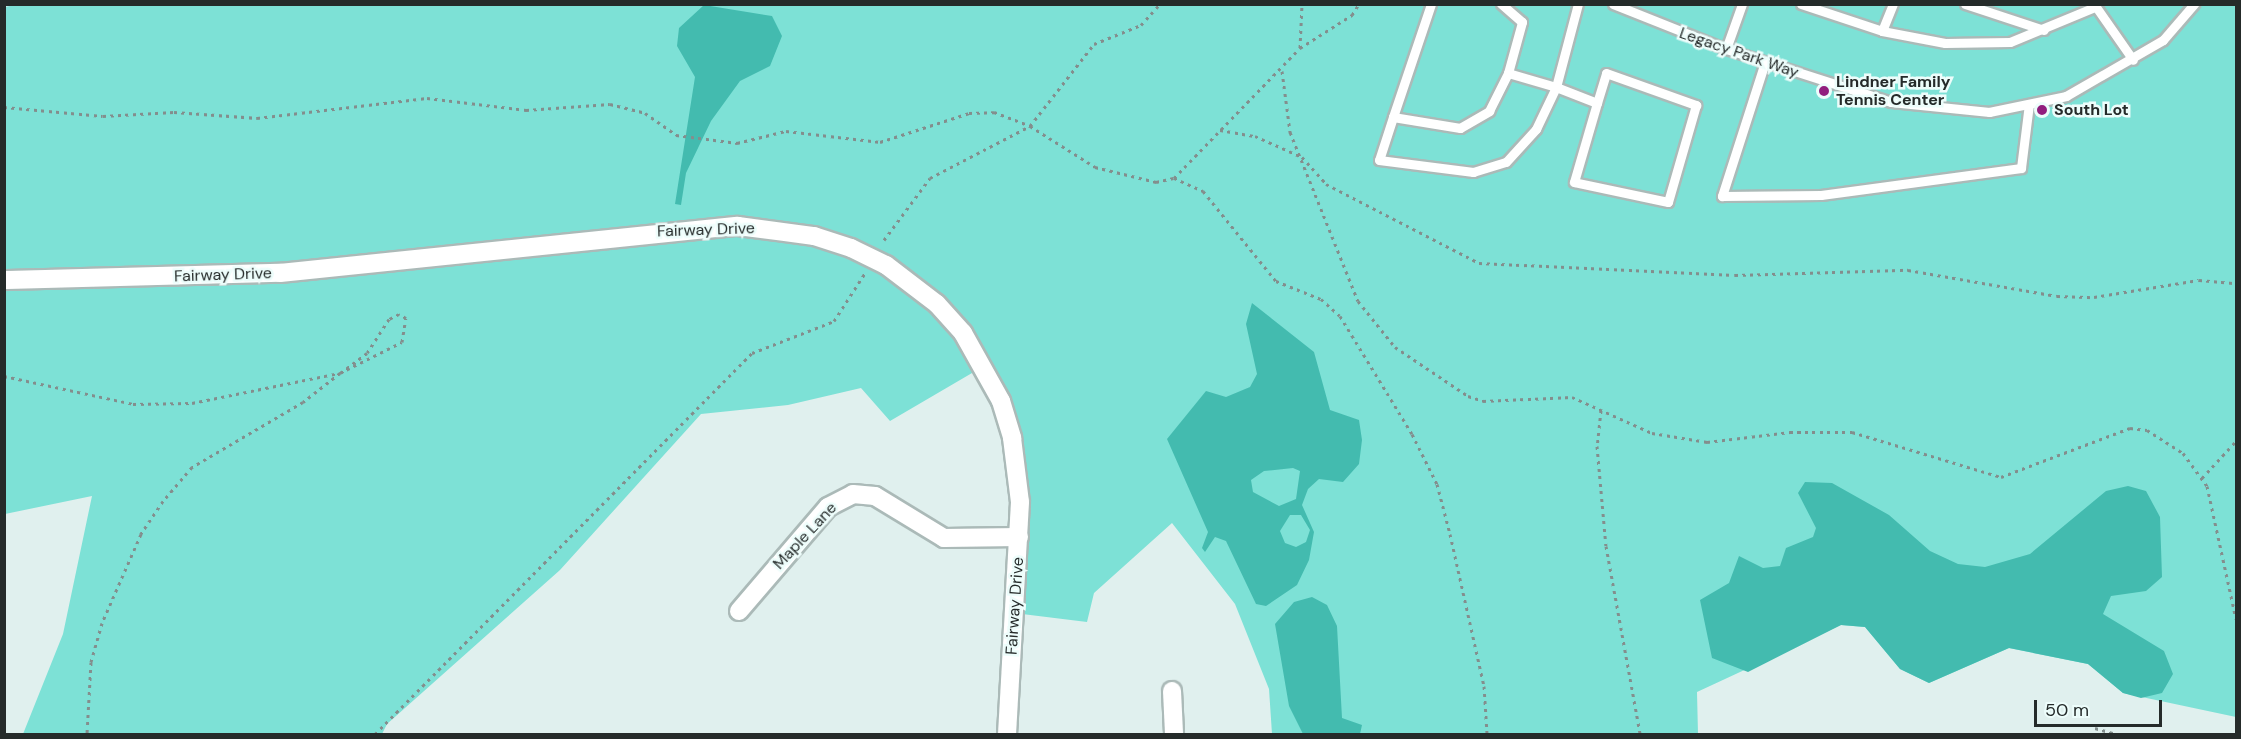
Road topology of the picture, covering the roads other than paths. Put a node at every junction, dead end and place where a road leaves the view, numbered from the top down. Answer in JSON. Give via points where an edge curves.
{"nodes":[{"id":1,"x":1431,"y":4,"type":"edge"},
{"id":2,"x":1501,"y":4,"type":"edge"},
{"id":3,"x":1578,"y":4,"type":"edge"},
{"id":4,"x":1613,"y":4,"type":"edge"},
{"id":5,"x":1742,"y":4,"type":"edge"},
{"id":6,"x":1801,"y":4,"type":"edge"},
{"id":7,"x":1893,"y":4,"type":"edge"},
{"id":8,"x":1965,"y":4,"type":"edge"},
{"id":9,"x":2194,"y":4,"type":"edge"},
{"id":10,"x":2095,"y":6,"type":"edge"},
{"id":11,"x":2044,"y":30,"type":"junction"},
{"id":12,"x":1882,"y":31,"type":"junction"},
{"id":13,"x":1726,"y":49,"type":"junction"},
{"id":14,"x":2133,"y":60,"type":"junction"},
{"id":15,"x":1765,"y":62,"type":"junction"},
{"id":16,"x":1508,"y":73,"type":"junction"},
{"id":17,"x":1556,"y":87,"type":"junction"},
{"id":18,"x":1597,"y":103,"type":"junction"},
{"id":19,"x":2029,"y":104,"type":"junction"},
{"id":20,"x":1393,"y":117,"type":"junction"},
{"id":21,"x":4,"y":280,"type":"edge"},
{"id":22,"x":1019,"y":537,"type":"junction"},
{"id":23,"x":739,"y":611,"type":"dead end"},
{"id":24,"x":1172,"y":691,"type":"dead end"},
{"id":25,"x":1007,"y":735,"type":"edge"},
{"id":26,"x":1174,"y":735,"type":"edge"}],
"edges":[{"from":1,"to":20,"type":"lane"},
{"from":2,"to":16,"type":"lane","via":[[1522,22]]},
{"from":3,"to":17,"type":"lane"},
{"from":4,"to":13,"type":"lane","name":"Legacy Park Way"},
{"from":5,"to":13,"type":"lane"},
{"from":6,"to":12,"type":"lane"},
{"from":7,"to":12,"type":"lane"},
{"from":8,"to":11,"type":"lane"},
{"from":9,"to":14,"type":"lane","name":"Legacy Park Way","via":[[2163,40]]},
{"from":10,"to":11,"type":"lane"},
{"from":10,"to":14,"type":"lane"},
{"from":11,"to":12,"type":"lane","via":[[2010,42],[1945,43]]},
{"from":13,"to":15,"type":"lane","name":"Legacy Park Way"},
{"from":14,"to":19,"type":"lane","name":"Legacy Park Way","via":[[2066,96]]},
{"from":15,"to":19,"type":"lane","name":"Legacy Park Way","via":[[1891,102],[1989,112]]},
{"from":15,"to":19,"type":"lane","via":[[1722,196],[1821,195],[2021,168]]},
{"from":16,"to":17,"type":"lane"},
{"from":16,"to":20,"type":"lane","via":[[1490,111],[1460,128]]},
{"from":17,"to":18,"type":"lane"},
{"from":17,"to":20,"type":"lane","via":[[1536,129],[1506,162],[1473,172],[1379,160]]},
{"from":18,"to":18,"type":"lane","via":[[1606,74],[1696,105],[1668,202],[1574,182]]},
{"from":21,"to":22,"type":"street","name":"Fairway Drive","via":[[280,273],[697,227],[757,227],[814,236],[851,248],[908,279],[963,333],[984,366],[1012,438]]},
{"from":22,"to":23,"type":"street","name":"Maple Lane","via":[[944,538],[884,500],[853,494],[828,507]]},
{"from":22,"to":25,"type":"street","name":"Fairway Drive"},
{"from":24,"to":26,"type":"street"}]}
